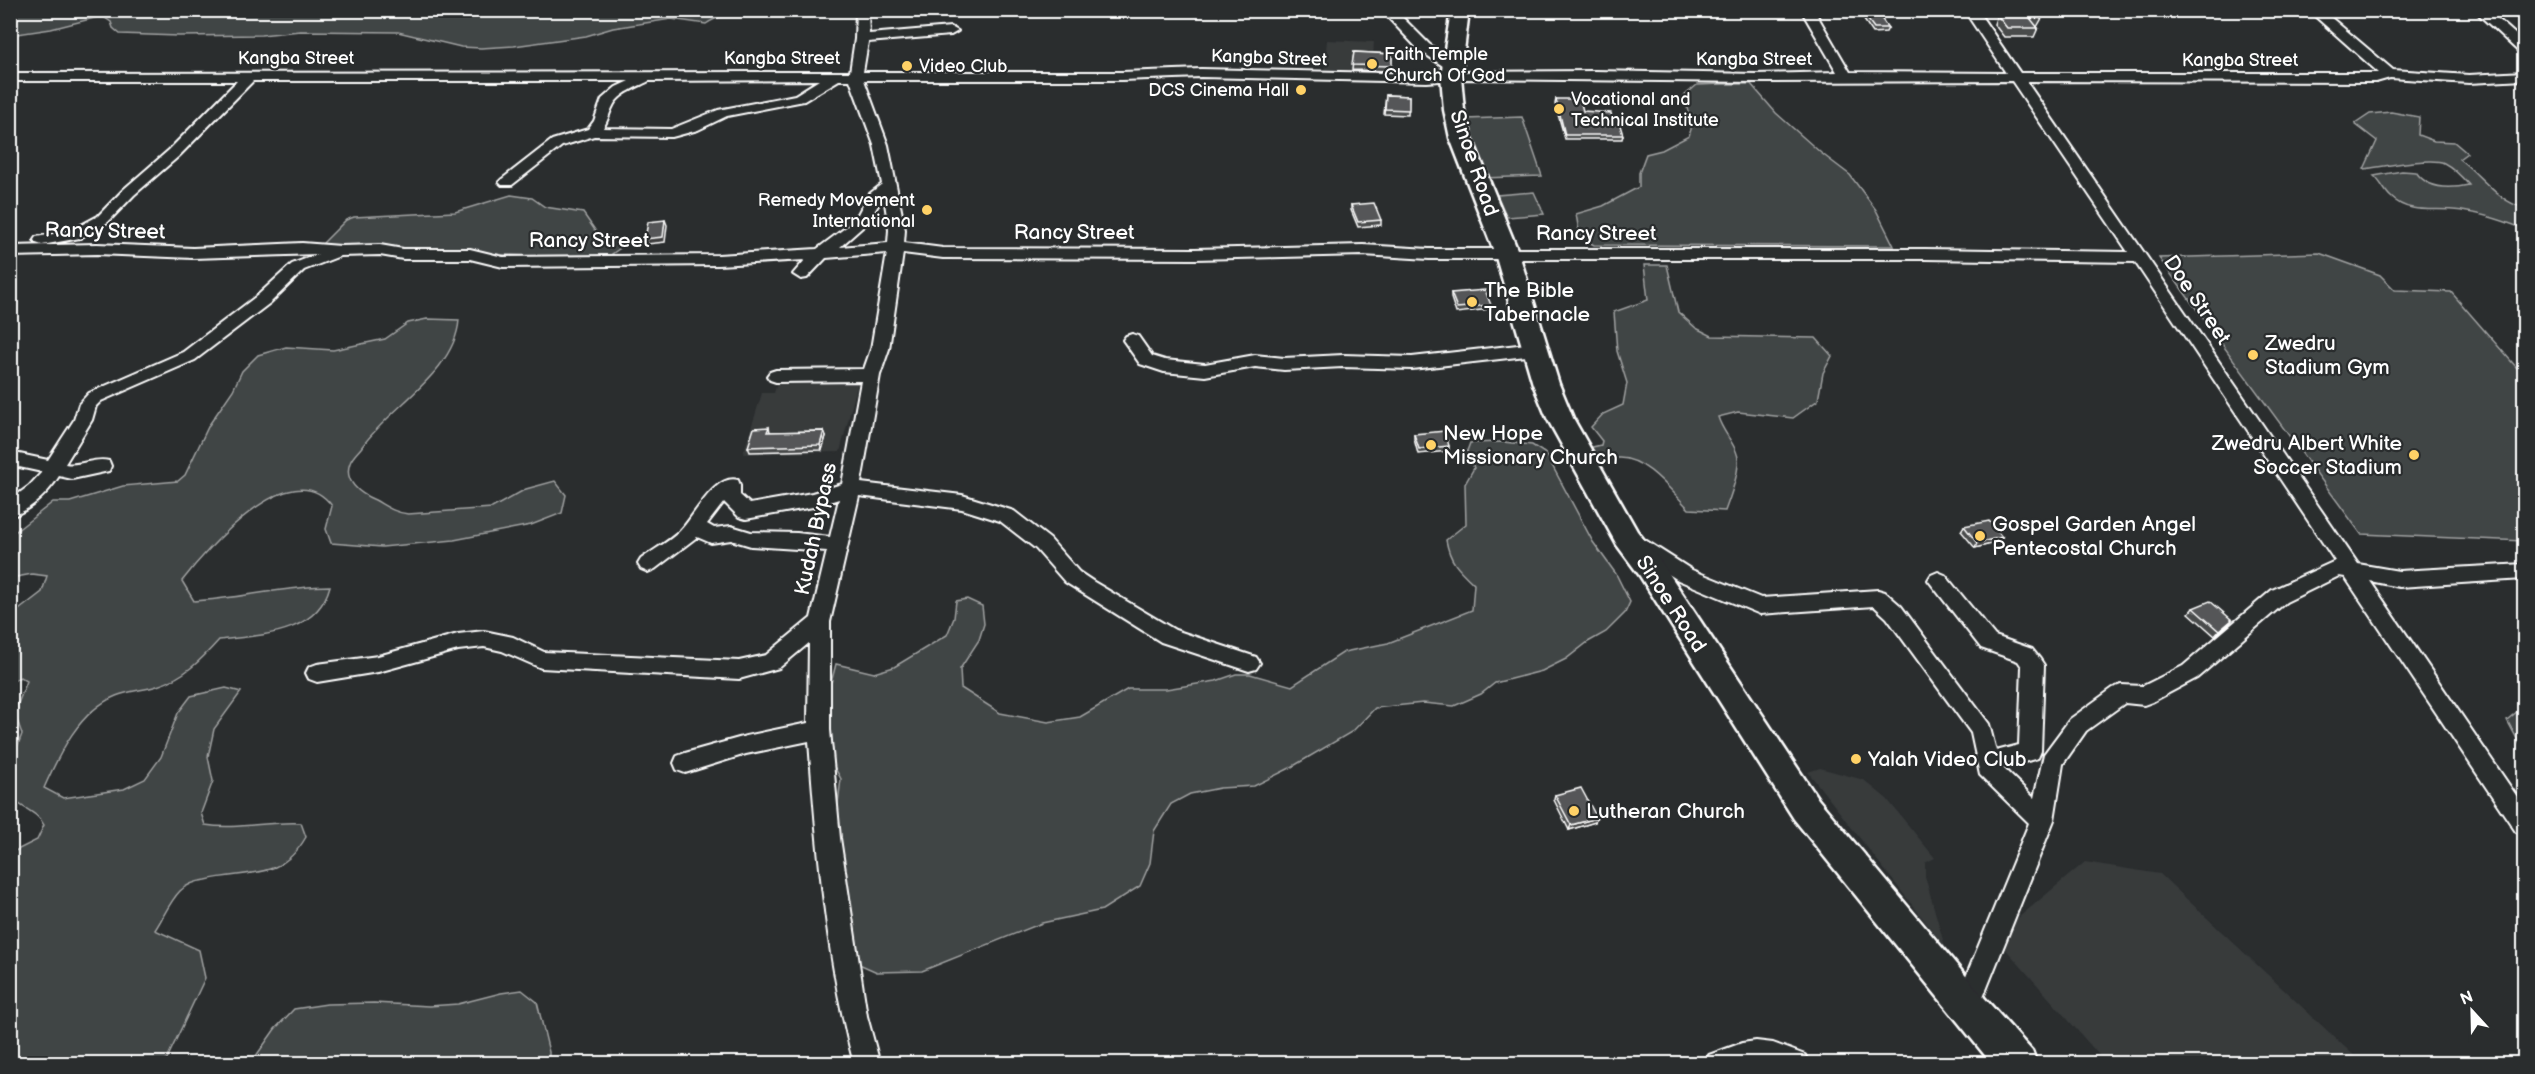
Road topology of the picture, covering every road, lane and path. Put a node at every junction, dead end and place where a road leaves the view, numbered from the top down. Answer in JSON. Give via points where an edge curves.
{"nodes":[{"id":1,"x":862,"y":10,"type":"edge"},
{"id":2,"x":1387,"y":10,"type":"edge"},
{"id":3,"x":1401,"y":10,"type":"edge"},
{"id":4,"x":1460,"y":10,"type":"edge"},
{"id":5,"x":1807,"y":10,"type":"edge"},
{"id":6,"x":1970,"y":10,"type":"edge"},
{"id":7,"x":2314,"y":10,"type":"edge"},
{"id":8,"x":2480,"y":10,"type":"edge"},
{"id":9,"x":951,"y":31,"type":"dead end"},
{"id":10,"x":862,"y":39,"type":"junction"},
{"id":11,"x":2524,"y":49,"type":"edge"},
{"id":12,"x":1452,"y":67,"type":"junction"},
{"id":13,"x":2389,"y":74,"type":"junction"},
{"id":14,"x":250,"y":76,"type":"junction"},
{"id":15,"x":647,"y":76,"type":"junction"},
{"id":16,"x":847,"y":76,"type":"junction"},
{"id":17,"x":1846,"y":76,"type":"junction"},
{"id":18,"x":2016,"y":76,"type":"junction"},
{"id":19,"x":2524,"y":76,"type":"edge"},
{"id":20,"x":10,"y":77,"type":"edge"},
{"id":21,"x":593,"y":132,"type":"junction"},
{"id":22,"x":507,"y":182,"type":"dead end"},
{"id":23,"x":890,"y":186,"type":"junction"},
{"id":24,"x":10,"y":246,"type":"edge"},
{"id":25,"x":896,"y":247,"type":"junction"},
{"id":26,"x":10,"y":251,"type":"edge"},
{"id":27,"x":341,"y":251,"type":"junction"},
{"id":28,"x":819,"y":254,"type":"junction"},
{"id":29,"x":1507,"y":254,"type":"junction"},
{"id":30,"x":2140,"y":257,"type":"junction"},
{"id":31,"x":801,"y":274,"type":"dead end"},
{"id":32,"x":1132,"y":340,"type":"dead end"},
{"id":33,"x":1535,"y":349,"type":"junction"},
{"id":34,"x":871,"y":375,"type":"junction"},
{"id":35,"x":776,"y":376,"type":"dead end"},
{"id":36,"x":10,"y":458,"type":"edge"},
{"id":37,"x":54,"y":466,"type":"junction"},
{"id":38,"x":102,"y":466,"type":"dead end"},
{"id":39,"x":850,"y":488,"type":"junction"},
{"id":40,"x":10,"y":510,"type":"edge"},
{"id":41,"x":692,"y":529,"type":"junction"},
{"id":42,"x":1627,"y":538,"type":"junction"},
{"id":43,"x":839,"y":544,"type":"junction"},
{"id":44,"x":648,"y":564,"type":"dead end"},
{"id":45,"x":2524,"y":571,"type":"edge"},
{"id":46,"x":2351,"y":572,"type":"junction"},
{"id":47,"x":1938,"y":580,"type":"dead end"},
{"id":48,"x":820,"y":622,"type":"junction"},
{"id":49,"x":1249,"y":663,"type":"dead end"},
{"id":50,"x":317,"y":673,"type":"dead end"},
{"id":51,"x":819,"y":730,"type":"junction"},
{"id":52,"x":686,"y":763,"type":"dead end"},
{"id":53,"x":1987,"y":763,"type":"junction"},
{"id":54,"x":2042,"y":820,"type":"junction"},
{"id":55,"x":2524,"y":825,"type":"edge"},
{"id":56,"x":1966,"y":1006,"type":"junction"},
{"id":57,"x":867,"y":1064,"type":"edge"},
{"id":58,"x":1718,"y":1064,"type":"edge"},
{"id":59,"x":1796,"y":1064,"type":"edge"},
{"id":60,"x":2018,"y":1064,"type":"edge"}],
"edges":[{"from":1,"to":10,"type":"street","name":"Kudah Bypass"},
{"from":2,"to":12,"type":"street","via":[[1407,32]]},
{"from":3,"to":12,"type":"street","via":[[1434,41]]},
{"from":4,"to":12,"type":"highway","name":"Sinoe Road"},
{"from":5,"to":17,"type":"street"},
{"from":6,"to":18,"type":"street","name":"Doe Street"},
{"from":7,"to":13,"type":"street"},
{"from":8,"to":11,"type":"street"},
{"from":9,"to":10,"type":"street"},
{"from":10,"to":16,"type":"street","name":"Kudah Bypass"},
{"from":12,"to":16,"type":"street","name":"Kangba Street","via":[[1356,78],[1201,74]]},
{"from":12,"to":17,"type":"street","name":"Kangba Street","via":[[1594,75]]},
{"from":12,"to":29,"type":"highway","name":"Sinoe Road","via":[[1454,110],[1461,138]]},
{"from":13,"to":18,"type":"street","name":"Kangba Street","via":[[2376,78]]},
{"from":13,"to":19,"type":"street","name":"Kangba Street","via":[[2469,79]]},
{"from":14,"to":15,"type":"street","name":"Kangba Street"},
{"from":14,"to":20,"type":"street","name":"Kangba Street"},
{"from":14,"to":24,"type":"street","via":[[103,219],[74,235]]},
{"from":15,"to":16,"type":"street","name":"Kangba Street"},
{"from":15,"to":21,"type":"street","via":[[607,102]]},
{"from":16,"to":21,"type":"street","via":[[799,98],[723,113],[672,133]]},
{"from":16,"to":23,"type":"street","name":"Kudah Bypass","via":[[881,145]]},
{"from":17,"to":18,"type":"street","name":"Kangba Street"},
{"from":18,"to":30,"type":"street","name":"Doe Street"},
{"from":21,"to":22,"type":"street","via":[[557,143]]},
{"from":23,"to":25,"type":"street","name":"Kudah Bypass"},
{"from":23,"to":28,"type":"street","via":[[872,196],[855,227]]},
{"from":25,"to":28,"type":"street","name":"Rancy Street"},
{"from":25,"to":29,"type":"street","name":"Rancy Street","via":[[955,253],[1363,250]]},
{"from":25,"to":34,"type":"street","name":"Kudah Bypass","via":[[880,349]]},
{"from":26,"to":27,"type":"street","name":"Rancy Street","via":[[193,253],[302,248]]},
{"from":27,"to":28,"type":"street","name":"Rancy Street","via":[[470,254],[503,262],[718,260]]},
{"from":27,"to":37,"type":"street","via":[[298,267],[264,299],[189,357],[95,397]]},
{"from":28,"to":31,"type":"street"},
{"from":29,"to":30,"type":"street","name":"Rancy Street"},
{"from":29,"to":33,"type":"highway","name":"Sinoe Road"},
{"from":30,"to":46,"type":"street","name":"Doe Street"},
{"from":32,"to":33,"type":"street","via":[[1146,360],[1205,370],[1255,361],[1412,363]]},
{"from":33,"to":42,"type":"highway","name":"Sinoe Road","via":[[1560,418]]},
{"from":34,"to":35,"type":"street"},
{"from":34,"to":39,"type":"street","name":"Kudah Bypass"},
{"from":36,"to":37,"type":"street"},
{"from":37,"to":38,"type":"street","via":[[72,472]]},
{"from":37,"to":40,"type":"street","via":[[44,483]]},
{"from":39,"to":41,"type":"street","via":[[813,500],[746,512],[730,497],[732,485]]},
{"from":39,"to":43,"type":"street","name":"Kudah Bypass"},
{"from":39,"to":49,"type":"street","via":[[962,502],[1007,516],[1042,544],[1072,576],[1110,602],[1168,636]]},
{"from":41,"to":43,"type":"street","via":[[711,536],[731,533],[751,539]]},
{"from":41,"to":44,"type":"street"},
{"from":42,"to":53,"type":"street","via":[[1706,586],[1760,606],[1878,598],[1894,612],[1981,730]]},
{"from":42,"to":56,"type":"highway","name":"Sinoe Road","via":[[1806,809]]},
{"from":43,"to":48,"type":"street","name":"Kudah Bypass"},
{"from":45,"to":46,"type":"street","via":[[2399,579]]},
{"from":46,"to":54,"type":"street","via":[[2337,568],[2279,596],[2190,672],[2145,695],[2121,694],[2078,725],[2052,761]]},
{"from":46,"to":55,"type":"street","name":"Doe Street"},
{"from":47,"to":53,"type":"street","via":[[1988,642],[2025,655],[2033,665],[2030,751]]},
{"from":48,"to":50,"type":"street","via":[[772,662],[739,670],[541,660],[506,643],[484,639],[458,642],[378,664]]},
{"from":48,"to":51,"type":"street","name":"Kudah Bypass"},
{"from":51,"to":52,"type":"street","via":[[746,745]]},
{"from":51,"to":57,"type":"street","name":"Kudah Bypass","via":[[828,838],[854,1016]]},
{"from":53,"to":54,"type":"street"},
{"from":54,"to":56,"type":"street"},
{"from":56,"to":60,"type":"highway","name":"Sinoe Road"},
{"from":58,"to":59,"type":"street","via":[[1748,1054],[1770,1054]]}]}
